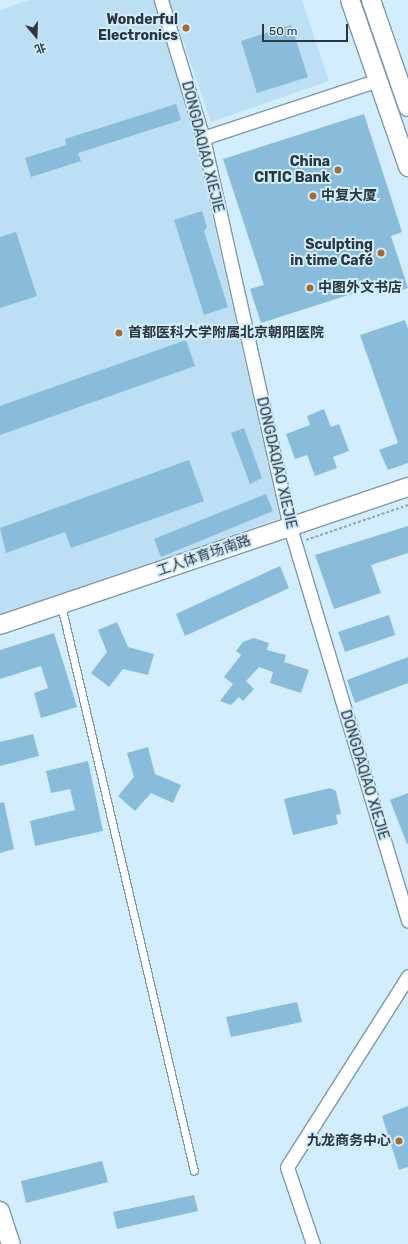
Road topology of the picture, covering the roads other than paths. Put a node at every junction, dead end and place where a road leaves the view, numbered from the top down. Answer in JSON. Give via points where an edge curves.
{"nodes":[{"id":1,"x":161,"y":0,"type":"edge"},
{"id":2,"x":350,"y":0,"type":"edge"},
{"id":3,"x":371,"y":0,"type":"edge"},
{"id":4,"x":378,"y":80,"type":"junction"},
{"id":5,"x":408,"y":108,"type":"edge"},
{"id":6,"x":203,"y":138,"type":"junction"},
{"id":7,"x":408,"y":167,"type":"edge"},
{"id":8,"x":408,"y":487,"type":"edge"},
{"id":9,"x":290,"y":527,"type":"junction"},
{"id":10,"x":61,"y":604,"type":"junction"},
{"id":11,"x":0,"y":625,"type":"edge"},
{"id":12,"x":408,"y":921,"type":"edge"},
{"id":13,"x":408,"y":976,"type":"edge"},
{"id":14,"x":194,"y":1170,"type":"dead end"},
{"id":15,"x":0,"y":1211,"type":"edge"},
{"id":16,"x":11,"y":1244,"type":"edge"},
{"id":17,"x":313,"y":1244,"type":"edge"}],
"edges":[{"from":1,"to":6,"type":"street","name":"DONGDAQIAO XIEJIE"},
{"from":2,"to":4,"type":"street"},
{"from":3,"to":5,"type":"street"},
{"from":4,"to":6,"type":"street"},
{"from":4,"to":7,"type":"street"},
{"from":6,"to":9,"type":"street","name":"DONGDAQIAO XIEJIE"},
{"from":8,"to":9,"type":"street","name":"工人体育场南路"},
{"from":9,"to":10,"type":"street","name":"工人体育场南路"},
{"from":9,"to":12,"type":"street","name":"DONGDAQIAO XIEJIE"},
{"from":10,"to":11,"type":"street","name":"工人体育场南路"},
{"from":10,"to":14,"type":"lane"},
{"from":13,"to":17,"type":"street","via":[[287,1167]]},
{"from":15,"to":16,"type":"street"}]}
